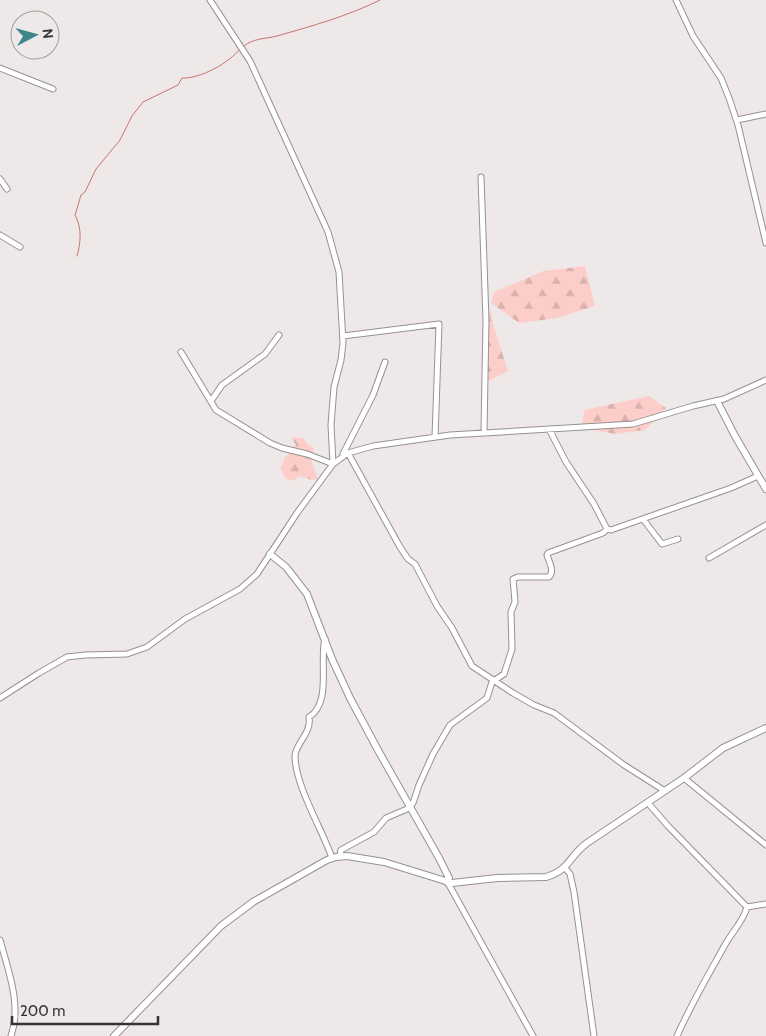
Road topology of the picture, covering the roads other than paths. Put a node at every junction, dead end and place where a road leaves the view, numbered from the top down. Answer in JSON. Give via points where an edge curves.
{"nodes":[{"id":1,"x":210,"y":0,"type":"edge"},
{"id":2,"x":676,"y":0,"type":"edge"},
{"id":3,"x":0,"y":68,"type":"edge"},
{"id":4,"x":53,"y":89,"type":"dead end"},
{"id":5,"x":766,"y":114,"type":"edge"},
{"id":6,"x":737,"y":120,"type":"junction"},
{"id":7,"x":480,"y":176,"type":"dead end"},
{"id":8,"x":0,"y":179,"type":"edge"},
{"id":9,"x":8,"y":189,"type":"dead end"},
{"id":10,"x":0,"y":235,"type":"edge"},
{"id":11,"x":766,"y":243,"type":"edge"},
{"id":12,"x":20,"y":247,"type":"dead end"},
{"id":13,"x":279,"y":335,"type":"dead end"},
{"id":14,"x":343,"y":336,"type":"junction"},
{"id":15,"x":180,"y":352,"type":"dead end"},
{"id":16,"x":385,"y":362,"type":"dead end"},
{"id":17,"x":766,"y":380,"type":"edge"},
{"id":18,"x":211,"y":401,"type":"junction"},
{"id":19,"x":717,"y":401,"type":"junction"},
{"id":20,"x":549,"y":428,"type":"junction"},
{"id":21,"x":484,"y":432,"type":"junction"},
{"id":22,"x":435,"y":437,"type":"junction"},
{"id":23,"x":348,"y":453,"type":"junction"},
{"id":24,"x":342,"y":457,"type":"junction"},
{"id":25,"x":333,"y":464,"type":"junction"},
{"id":26,"x":758,"y":476,"type":"junction"},
{"id":27,"x":766,"y":489,"type":"edge"},
{"id":28,"x":643,"y":519,"type":"junction"},
{"id":29,"x":766,"y":526,"type":"edge"},
{"id":30,"x":607,"y":529,"type":"junction"},
{"id":31,"x":678,"y":539,"type":"dead end"},
{"id":32,"x":270,"y":554,"type":"junction"},
{"id":33,"x":709,"y":558,"type":"dead end"},
{"id":34,"x":325,"y":638,"type":"junction"},
{"id":35,"x":494,"y":680,"type":"junction"},
{"id":36,"x":0,"y":698,"type":"edge"},
{"id":37,"x":766,"y":728,"type":"edge"},
{"id":38,"x":684,"y":778,"type":"junction"},
{"id":39,"x":665,"y":791,"type":"junction"},
{"id":40,"x":648,"y":803,"type":"junction"},
{"id":41,"x":410,"y":806,"type":"junction"},
{"id":42,"x":766,"y":845,"type":"edge"},
{"id":43,"x":340,"y":856,"type":"junction"},
{"id":44,"x":332,"y":858,"type":"junction"},
{"id":45,"x":565,"y":868,"type":"junction"},
{"id":46,"x":448,"y":883,"type":"junction"},
{"id":47,"x":766,"y":904,"type":"edge"},
{"id":48,"x":747,"y":907,"type":"junction"},
{"id":49,"x":0,"y":940,"type":"edge"},
{"id":50,"x":11,"y":1036,"type":"edge"},
{"id":51,"x":114,"y":1036,"type":"edge"},
{"id":52,"x":533,"y":1036,"type":"edge"},
{"id":53,"x":594,"y":1036,"type":"edge"},
{"id":54,"x":677,"y":1036,"type":"edge"}],
"edges":[{"from":1,"to":14,"type":"street","via":[[250,61],[328,232],[339,272]]},
{"from":2,"to":6,"type":"street","via":[[693,36],[721,78]]},
{"from":3,"to":4,"type":"street"},
{"from":5,"to":6,"type":"street"},
{"from":6,"to":11,"type":"street"},
{"from":7,"to":21,"type":"street","via":[[486,320]]},
{"from":8,"to":9,"type":"street"},
{"from":10,"to":12,"type":"street"},
{"from":13,"to":18,"type":"street","via":[[265,354],[222,386]]},
{"from":14,"to":22,"type":"street","via":[[439,324]]},
{"from":14,"to":25,"type":"street","via":[[330,426]]},
{"from":15,"to":18,"type":"street"},
{"from":16,"to":24,"type":"street","via":[[373,395]]},
{"from":17,"to":19,"type":"street"},
{"from":18,"to":25,"type":"street","via":[[216,410],[270,443]]},
{"from":19,"to":20,"type":"street","via":[[632,424]]},
{"from":19,"to":26,"type":"street"},
{"from":20,"to":21,"type":"street"},
{"from":20,"to":30,"type":"street"},
{"from":21,"to":22,"type":"street"},
{"from":22,"to":23,"type":"street"},
{"from":23,"to":24,"type":"street"},
{"from":23,"to":35,"type":"street","via":[[472,666]]},
{"from":24,"to":25,"type":"street"},
{"from":25,"to":32,"type":"street"},
{"from":26,"to":27,"type":"street"},
{"from":26,"to":28,"type":"street"},
{"from":28,"to":30,"type":"street"},
{"from":28,"to":31,"type":"street","via":[[662,544]]},
{"from":29,"to":33,"type":"street"},
{"from":30,"to":35,"type":"street","via":[[548,553],[552,569],[549,577],[513,579],[512,649],[504,674]]},
{"from":32,"to":34,"type":"street","via":[[286,567],[307,594]]},
{"from":32,"to":36,"type":"street","via":[[246,585],[185,619],[147,648],[127,654],[66,657]]},
{"from":34,"to":41,"type":"street","via":[[350,698]]},
{"from":34,"to":44,"type":"street","via":[[322,694],[295,754],[305,794]]},
{"from":35,"to":39,"type":"street","via":[[523,699],[554,713]]},
{"from":35,"to":41,"type":"street","via":[[487,698],[450,725]]},
{"from":37,"to":38,"type":"street","via":[[730,743]]},
{"from":38,"to":39,"type":"street"},
{"from":38,"to":42,"type":"street"},
{"from":39,"to":40,"type":"street"},
{"from":40,"to":45,"type":"street","via":[[578,849]]},
{"from":40,"to":48,"type":"street"},
{"from":41,"to":43,"type":"street","via":[[386,818],[374,832],[341,850]]},
{"from":41,"to":46,"type":"street","via":[[446,871]]},
{"from":43,"to":44,"type":"street"},
{"from":43,"to":46,"type":"street","via":[[384,862]]},
{"from":44,"to":51,"type":"street","via":[[253,902],[221,926]]},
{"from":45,"to":46,"type":"street","via":[[546,877]]},
{"from":45,"to":53,"type":"street","via":[[570,874],[574,892]]},
{"from":46,"to":52,"type":"street"},
{"from":47,"to":48,"type":"street"},
{"from":48,"to":54,"type":"street"},
{"from":49,"to":50,"type":"street","via":[[14,1003]]}]}
